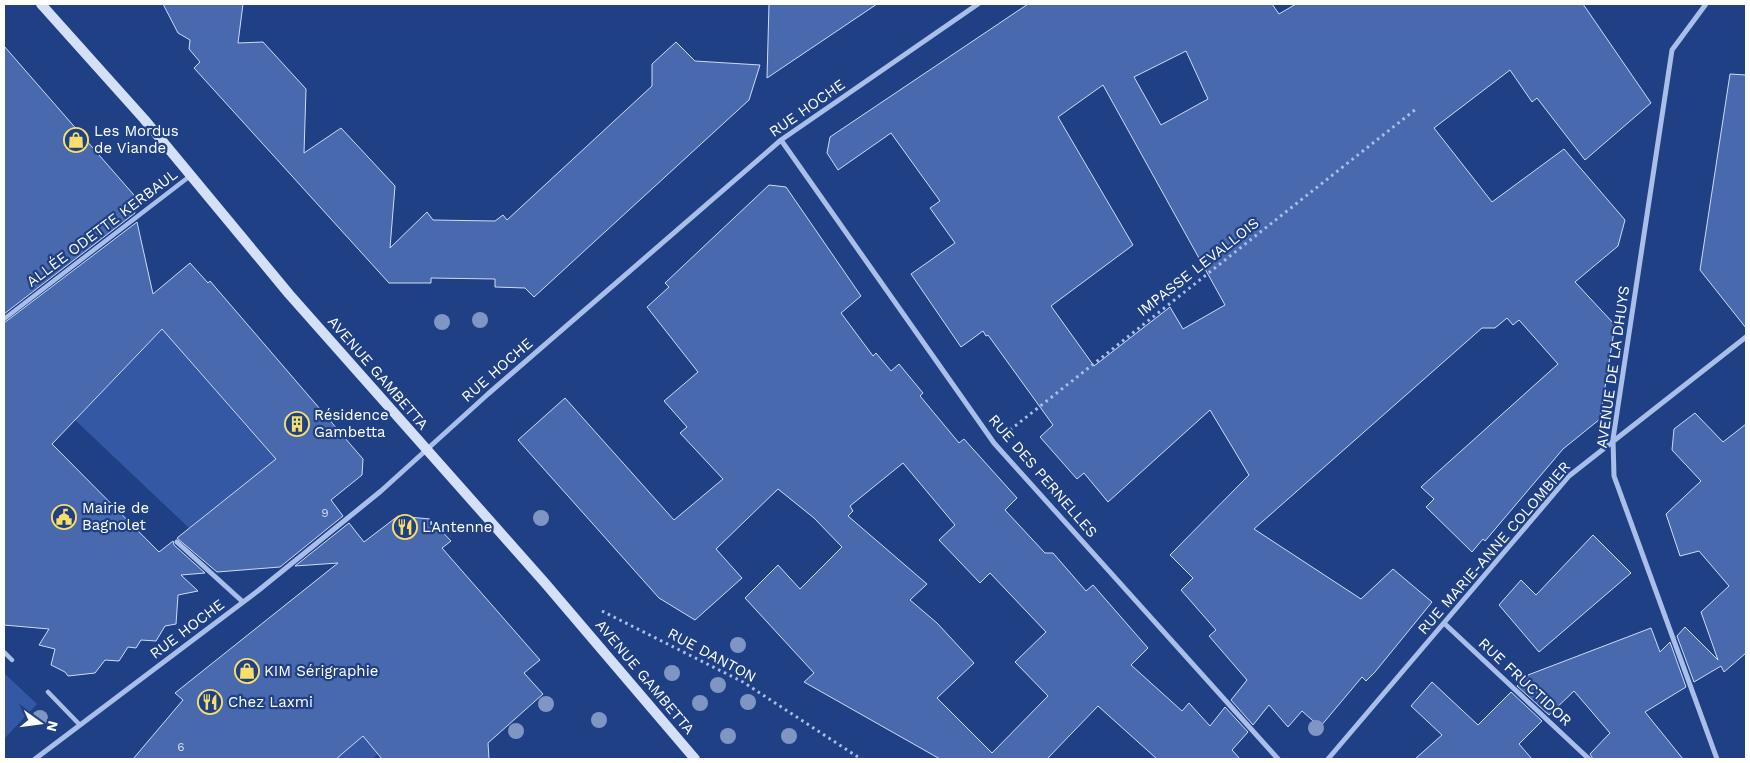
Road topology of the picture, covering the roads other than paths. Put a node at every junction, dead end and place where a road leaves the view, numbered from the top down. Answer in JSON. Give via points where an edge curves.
{"nodes":[{"id":1,"x":41,"y":4,"type":"edge"},
{"id":2,"x":978,"y":4,"type":"edge"},
{"id":3,"x":1706,"y":4,"type":"edge"},
{"id":4,"x":781,"y":140,"type":"junction"},
{"id":5,"x":191,"y":175,"type":"junction"},
{"id":6,"x":4,"y":318,"type":"edge"},
{"id":7,"x":1746,"y":337,"type":"edge"},
{"id":8,"x":1613,"y":439,"type":"junction"},
{"id":9,"x":426,"y":450,"type":"junction"},
{"id":10,"x":177,"y":542,"type":"dead end"},
{"id":11,"x":243,"y":602,"type":"junction"},
{"id":12,"x":1444,"y":624,"type":"junction"},
{"id":13,"x":4,"y":652,"type":"edge"},
{"id":14,"x":12,"y":660,"type":"dead end"},
{"id":15,"x":48,"y":692,"type":"dead end"},
{"id":16,"x":79,"y":724,"type":"junction"},
{"id":17,"x":35,"y":759,"type":"edge"},
{"id":18,"x":695,"y":759,"type":"edge"},
{"id":19,"x":1278,"y":759,"type":"edge"},
{"id":20,"x":1328,"y":759,"type":"edge"},
{"id":21,"x":1589,"y":759,"type":"edge"},
{"id":22,"x":1717,"y":759,"type":"edge"}],
"edges":[{"from":1,"to":5,"type":"main road","name":"AVENUE GAMBETTA"},
{"from":2,"to":4,"type":"street","name":"RUE HOCHE"},
{"from":3,"to":8,"type":"street","name":"AVENUE DE LA DHUYS","via":[[1672,50]]},
{"from":4,"to":9,"type":"street","name":"RUE HOCHE"},
{"from":4,"to":19,"type":"street","name":"RUE DES PERNELLES","via":[[994,442]]},
{"from":5,"to":6,"type":"street","name":"ALLÉE ODETTE KERBAUL"},
{"from":5,"to":9,"type":"main road","name":"AVENUE GAMBETTA","via":[[289,294]]},
{"from":7,"to":8,"type":"street","name":"RUE MARIE-ANNE COLOMBIER"},
{"from":8,"to":12,"type":"street","name":"RUE MARIE-ANNE COLOMBIER","via":[[1569,476]]},
{"from":8,"to":22,"type":"street","name":"AVENUE DE LA DHUYS","via":[[1614,476]]},
{"from":9,"to":11,"type":"street","name":"RUE HOCHE","via":[[381,491]]},
{"from":9,"to":18,"type":"main road","name":"AVENUE GAMBETTA"},
{"from":10,"to":11,"type":"street"},
{"from":11,"to":16,"type":"street","name":"RUE HOCHE"},
{"from":12,"to":20,"type":"street","name":"RUE MARIE-ANNE COLOMBIER"},
{"from":12,"to":21,"type":"street","name":"RUE FRUCTIDOR"},
{"from":13,"to":14,"type":"street"},
{"from":15,"to":16,"type":"street"},
{"from":16,"to":17,"type":"street","name":"RUE HOCHE"}]}
